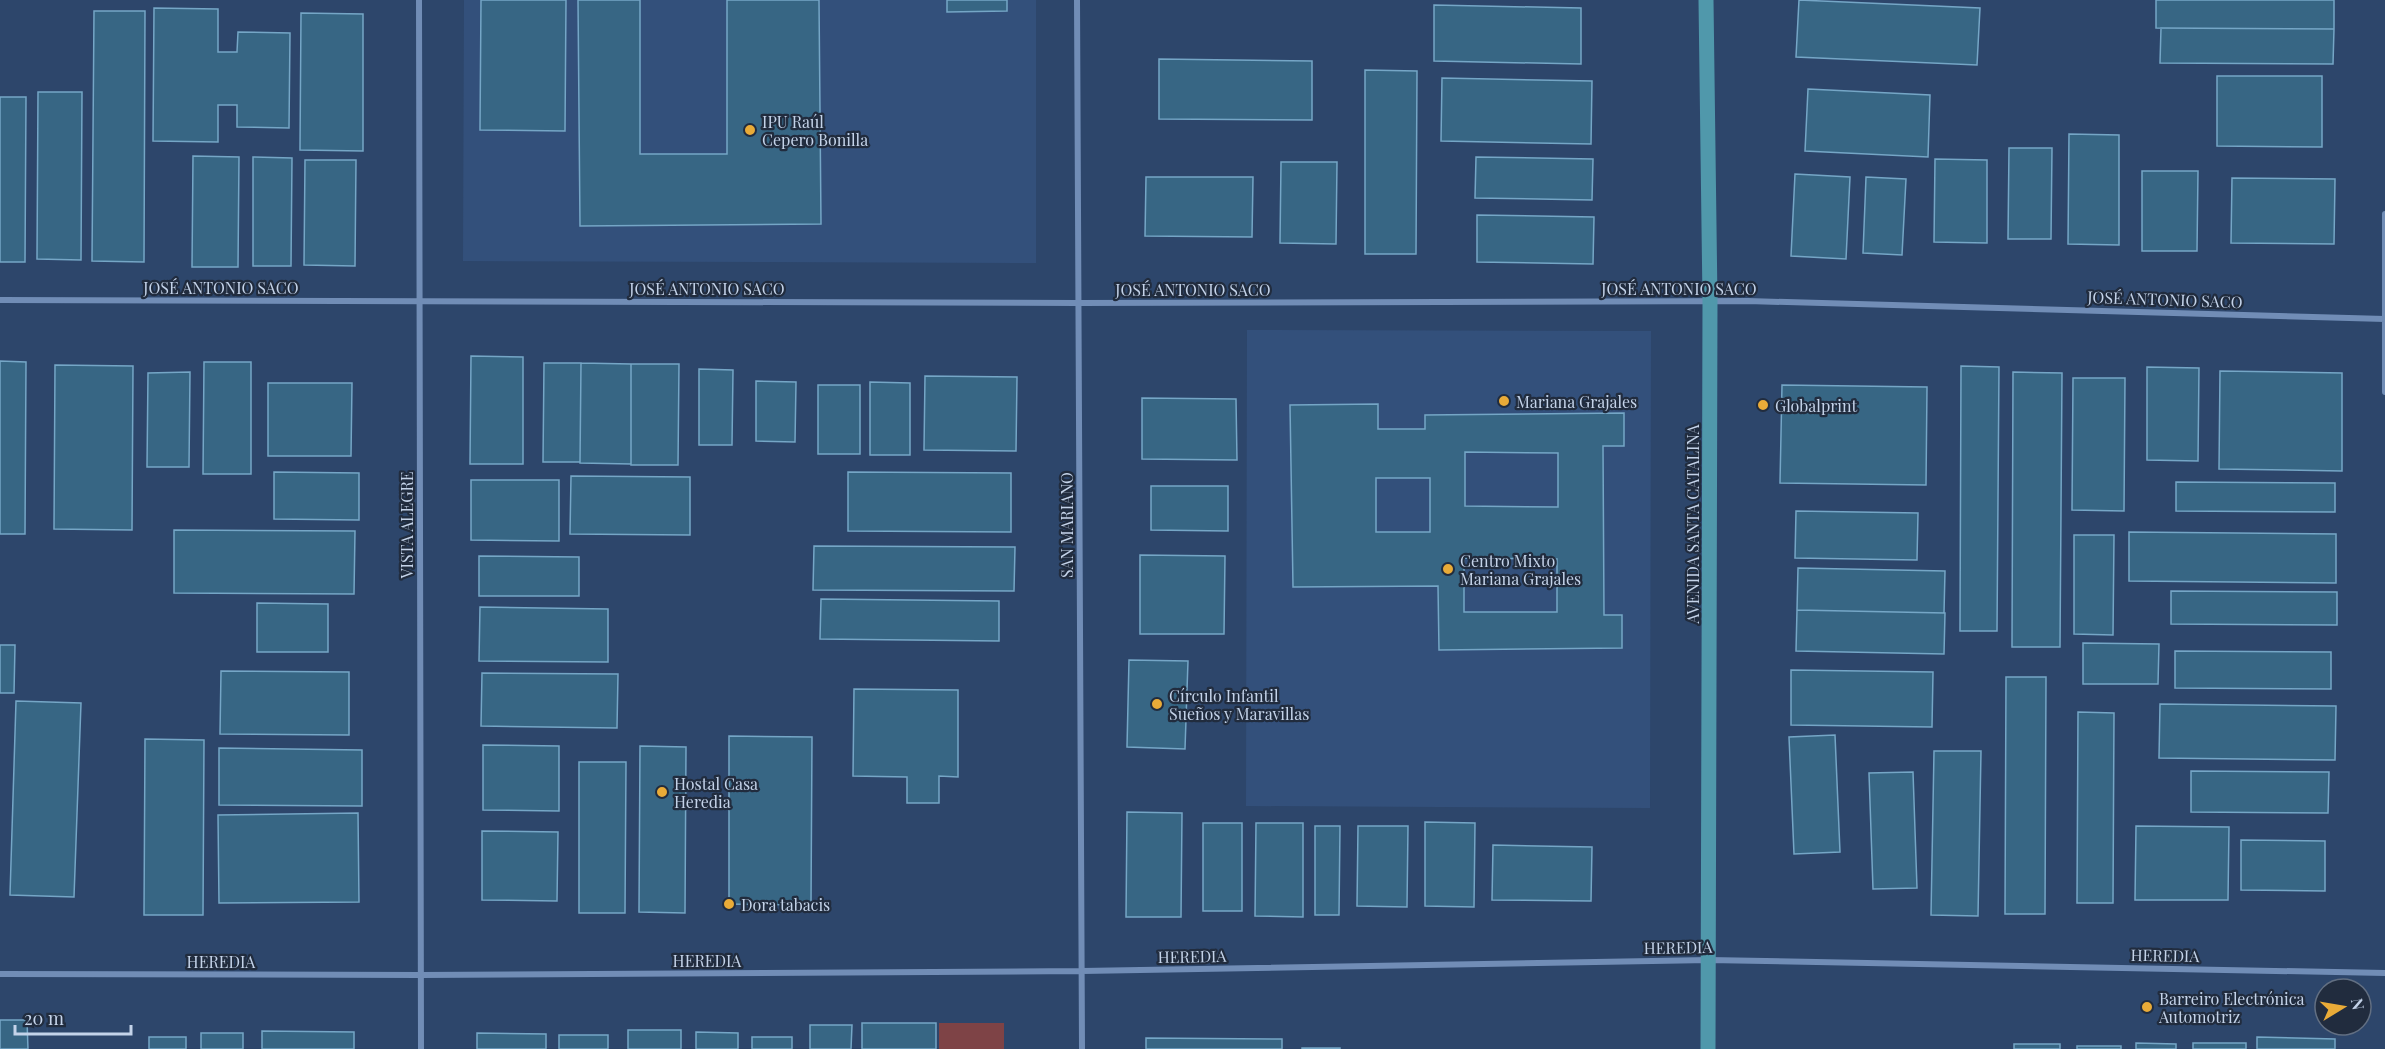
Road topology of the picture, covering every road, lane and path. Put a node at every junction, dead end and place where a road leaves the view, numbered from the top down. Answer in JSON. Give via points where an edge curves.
{"nodes":[{"id":1,"x":419,"y":0,"type":"edge"},
{"id":2,"x":1077,"y":0,"type":"edge"},
{"id":3,"x":1706,"y":0,"type":"edge"},
{"id":4,"x":2385,"y":214,"type":"edge"},
{"id":5,"x":0,"y":300,"type":"edge"},
{"id":6,"x":419,"y":301,"type":"junction"},
{"id":7,"x":1710,"y":301,"type":"junction"},
{"id":8,"x":1078,"y":303,"type":"junction"},
{"id":9,"x":2384,"y":319,"type":"edge"},
{"id":10,"x":2385,"y":392,"type":"edge"},
{"id":11,"x":1709,"y":960,"type":"junction"},
{"id":12,"x":1082,"y":971,"type":"junction"},
{"id":13,"x":2385,"y":973,"type":"edge"},
{"id":14,"x":0,"y":974,"type":"edge"},
{"id":15,"x":422,"y":975,"type":"junction"},
{"id":16,"x":421,"y":1049,"type":"edge"},
{"id":17,"x":1082,"y":1049,"type":"edge"},
{"id":18,"x":1708,"y":1049,"type":"edge"}],
"edges":[{"from":1,"to":6,"type":"street","name":"VISTA ALEGRE"},
{"from":2,"to":8,"type":"street","name":"SAN MARIANO"},
{"from":3,"to":7,"type":"main road","name":"AVENIDA SANTA CATALINA"},
{"from":4,"to":9,"type":"street"},
{"from":5,"to":6,"type":"street","name":"JOSÉ ANTONIO SACO"},
{"from":6,"to":8,"type":"street","name":"JOSÉ ANTONIO SACO"},
{"from":6,"to":15,"type":"street","name":"VISTA ALEGRE"},
{"from":7,"to":8,"type":"street","name":"JOSÉ ANTONIO SACO"},
{"from":7,"to":9,"type":"street","name":"JOSÉ ANTONIO SACO"},
{"from":7,"to":11,"type":"main road","name":"AVENIDA SANTA CATALINA"},
{"from":8,"to":12,"type":"street","name":"SAN MARIANO"},
{"from":9,"to":10,"type":"street"},
{"from":11,"to":12,"type":"street","name":"HEREDIA"},
{"from":11,"to":13,"type":"street","name":"HEREDIA"},
{"from":11,"to":18,"type":"main road","name":"AVENIDA SANTA CATALINA"},
{"from":12,"to":15,"type":"street","name":"HEREDIA"},
{"from":12,"to":17,"type":"street","name":"SAN MARIANO"},
{"from":14,"to":15,"type":"street","name":"HEREDIA"},
{"from":15,"to":16,"type":"street","name":"VISTA ALEGRE"}]}
